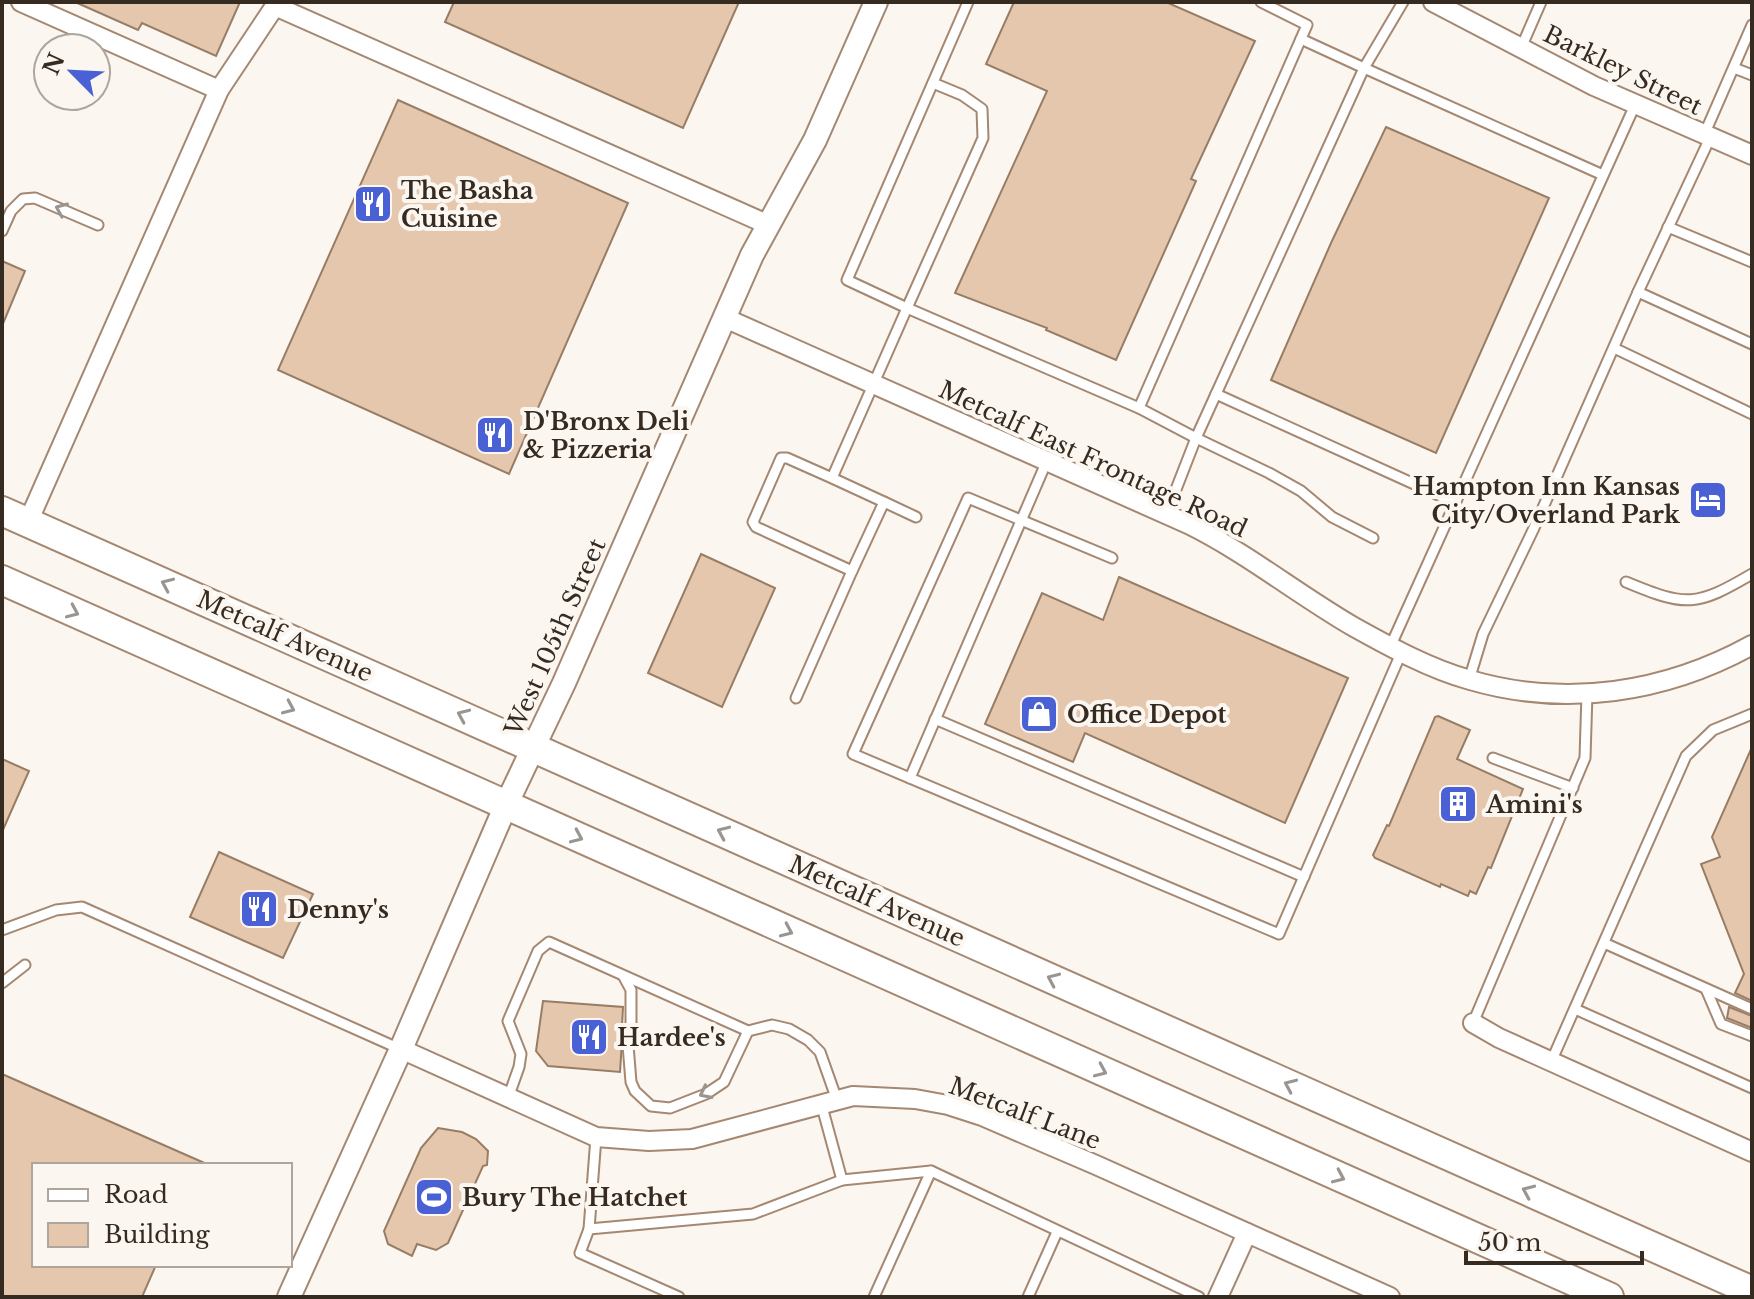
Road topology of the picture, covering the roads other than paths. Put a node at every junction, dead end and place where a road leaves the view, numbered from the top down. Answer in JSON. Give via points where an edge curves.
{"nodes":[{"id":1,"x":21,"y":2,"type":"edge"},
{"id":2,"x":876,"y":2,"type":"edge"},
{"id":3,"x":968,"y":2,"type":"edge"},
{"id":4,"x":1261,"y":2,"type":"edge"},
{"id":5,"x":1403,"y":2,"type":"edge"},
{"id":6,"x":1433,"y":2,"type":"edge"},
{"id":7,"x":1541,"y":2,"type":"edge"},
{"id":8,"x":1752,"y":25,"type":"edge"},
{"id":9,"x":1301,"y":39,"type":"junction"},
{"id":10,"x":1521,"y":48,"type":"junction"},
{"id":11,"x":1364,"y":68,"type":"junction"},
{"id":12,"x":1734,"y":68,"type":"junction"},
{"id":13,"x":1752,"y":75,"type":"edge"},
{"id":14,"x":933,"y":83,"type":"junction"},
{"id":15,"x":219,"y":90,"type":"junction"},
{"id":16,"x":1635,"y":105,"type":"junction"},
{"id":17,"x":1707,"y":136,"type":"junction"},
{"id":18,"x":1752,"y":155,"type":"edge"},
{"id":19,"x":1603,"y":175,"type":"junction"},
{"id":20,"x":98,"y":225,"type":"dead end"},
{"id":21,"x":769,"y":225,"type":"junction"},
{"id":22,"x":1668,"y":227,"type":"junction"},
{"id":23,"x":2,"y":231,"type":"edge"},
{"id":24,"x":1752,"y":262,"type":"edge"},
{"id":25,"x":1638,"y":292,"type":"junction"},
{"id":26,"x":907,"y":308,"type":"junction"},
{"id":27,"x":725,"y":318,"type":"junction"},
{"id":28,"x":1752,"y":342,"type":"edge"},
{"id":29,"x":1614,"y":348,"type":"junction"},
{"id":30,"x":872,"y":385,"type":"junction"},
{"id":31,"x":1216,"y":394,"type":"junction"},
{"id":32,"x":1139,"y":408,"type":"junction"},
{"id":33,"x":1752,"y":414,"type":"edge"},
{"id":34,"x":1196,"y":438,"type":"junction"},
{"id":35,"x":1046,"y":463,"type":"junction"},
{"id":36,"x":832,"y":478,"type":"junction"},
{"id":37,"x":884,"y":502,"type":"junction"},
{"id":38,"x":1456,"y":503,"type":"junction"},
{"id":39,"x":2,"y":511,"type":"edge"},
{"id":40,"x":1166,"y":515,"type":"junction"},
{"id":41,"x":916,"y":517,"type":"dead end"},
{"id":42,"x":1021,"y":520,"type":"junction"},
{"id":43,"x":28,"y":522,"type":"junction"},
{"id":44,"x":1373,"y":538,"type":"dead end"},
{"id":45,"x":1112,"y":558,"type":"dead end"},
{"id":46,"x":852,"y":571,"type":"junction"},
{"id":47,"x":1752,"y":574,"type":"edge"},
{"id":48,"x":2,"y":580,"type":"edge"},
{"id":49,"x":1626,"y":582,"type":"dead end"},
{"id":50,"x":1752,"y":645,"type":"edge"},
{"id":51,"x":1396,"y":648,"type":"junction"},
{"id":52,"x":1469,"y":680,"type":"junction"},
{"id":53,"x":1587,"y":693,"type":"junction"},
{"id":54,"x":796,"y":698,"type":"dead end"},
{"id":55,"x":1752,"y":714,"type":"edge"},
{"id":56,"x":935,"y":719,"type":"junction"},
{"id":57,"x":534,"y":747,"type":"junction"},
{"id":58,"x":1493,"y":758,"type":"dead end"},
{"id":59,"x":910,"y":778,"type":"junction"},
{"id":60,"x":1573,"y":788,"type":"junction"},
{"id":61,"x":506,"y":805,"type":"junction"},
{"id":62,"x":1304,"y":877,"type":"junction"},
{"id":63,"x":2,"y":930,"type":"edge"},
{"id":64,"x":1604,"y":943,"type":"junction"},
{"id":65,"x":25,"y":965,"type":"dead end"},
{"id":66,"x":624,"y":976,"type":"junction"},
{"id":67,"x":2,"y":983,"type":"edge"},
{"id":68,"x":1706,"y":989,"type":"junction"},
{"id":69,"x":1575,"y":1009,"type":"junction"},
{"id":70,"x":1752,"y":1009,"type":"edge"},
{"id":71,"x":1473,"y":1023,"type":"joint"},
{"id":72,"x":631,"y":1028,"type":"dead end"},
{"id":73,"x":748,"y":1031,"type":"junction"},
{"id":74,"x":1752,"y":1036,"type":"edge"},
{"id":75,"x":628,"y":1045,"type":"dead end"},
{"id":76,"x":401,"y":1049,"type":"junction"},
{"id":77,"x":1551,"y":1062,"type":"junction"},
{"id":78,"x":1752,"y":1088,"type":"edge"},
{"id":79,"x":508,"y":1098,"type":"junction"},
{"id":80,"x":829,"y":1102,"type":"junction"},
{"id":81,"x":596,"y":1137,"type":"junction"},
{"id":82,"x":1752,"y":1152,"type":"edge"},
{"id":83,"x":931,"y":1171,"type":"junction"},
{"id":84,"x":842,"y":1180,"type":"junction"},
{"id":85,"x":589,"y":1229,"type":"junction"},
{"id":86,"x":1057,"y":1232,"type":"junction"},
{"id":87,"x":1247,"y":1233,"type":"junction"},
{"id":88,"x":1752,"y":1291,"type":"edge"},
{"id":89,"x":289,"y":1297,"type":"edge"},
{"id":90,"x":679,"y":1297,"type":"edge"},
{"id":91,"x":874,"y":1297,"type":"edge"},
{"id":92,"x":1028,"y":1297,"type":"edge"},
{"id":93,"x":1199,"y":1297,"type":"edge"},
{"id":94,"x":1218,"y":1297,"type":"edge"},
{"id":95,"x":1390,"y":1297,"type":"edge"},
{"id":96,"x":1609,"y":1297,"type":"edge"}],
"edges":[{"from":1,"to":15,"type":"street"},
{"from":2,"to":21,"type":"street","name":"West 105th Street","via":[[815,140]]},
{"from":3,"to":14,"type":"lane"},
{"from":4,"to":9,"type":"lane","via":[[1307,25]]},
{"from":5,"to":11,"type":"lane"},
{"from":6,"to":10,"type":"street","name":"Barkley Street"},
{"from":7,"to":10,"type":"lane"},
{"from":8,"to":12,"type":"lane"},
{"from":9,"to":11,"type":"lane"},
{"from":9,"to":32,"type":"lane"},
{"from":10,"to":16,"type":"street","name":"Barkley Street"},
{"from":11,"to":19,"type":"lane"},
{"from":11,"to":31,"type":"lane"},
{"from":12,"to":13,"type":"lane"},
{"from":12,"to":17,"type":"lane"},
{"from":14,"to":26,"type":"lane","via":[[982,109],[983,138]]},
{"from":14,"to":26,"type":"lane","via":[[847,280]]},
{"from":15,"to":21,"type":"street","via":[[275,6]]},
{"from":15,"to":43,"type":"street"},
{"from":16,"to":17,"type":"street","name":"Barkley Street"},
{"from":16,"to":19,"type":"lane"},
{"from":17,"to":18,"type":"street","name":"Barkley Street"},
{"from":17,"to":22,"type":"lane"},
{"from":19,"to":38,"type":"lane"},
{"from":20,"to":23,"type":"lane","one_way":true,"via":[[35,198],[23,199]]},
{"from":21,"to":27,"type":"street","name":"West 105th Street"},
{"from":22,"to":24,"type":"lane"},
{"from":22,"to":25,"type":"lane"},
{"from":25,"to":28,"type":"lane"},
{"from":25,"to":29,"type":"lane"},
{"from":26,"to":30,"type":"lane"},
{"from":26,"to":32,"type":"lane"},
{"from":27,"to":30,"type":"street","name":"Metcalf East Frontage Road"},
{"from":27,"to":57,"type":"street","name":"West 105th Street"},
{"from":29,"to":33,"type":"lane"},
{"from":29,"to":52,"type":"lane","via":[[1483,634]]},
{"from":30,"to":35,"type":"street","name":"Metcalf East Frontage Road"},
{"from":30,"to":36,"type":"lane"},
{"from":31,"to":34,"type":"lane"},
{"from":31,"to":38,"type":"lane"},
{"from":32,"to":34,"type":"lane"},
{"from":34,"to":40,"type":"lane"},
{"from":34,"to":44,"type":"lane","via":[[1301,491],[1332,517]]},
{"from":35,"to":40,"type":"street","name":"Metcalf East Frontage Road"},
{"from":35,"to":42,"type":"lane"},
{"from":36,"to":37,"type":"lane"},
{"from":36,"to":46,"type":"lane","via":[[781,458],[753,522]]},
{"from":37,"to":41,"type":"lane"},
{"from":37,"to":46,"type":"lane"},
{"from":38,"to":51,"type":"lane"},
{"from":39,"to":43,"type":"main road","name":"Metcalf Avenue"},
{"from":40,"to":51,"type":"street","name":"Metcalf East Frontage Road","via":[[1227,543]]},
{"from":42,"to":45,"type":"lane"},
{"from":42,"to":56,"type":"lane"},
{"from":42,"to":59,"type":"lane","via":[[968,498],[853,754]]},
{"from":57,"to":43,"type":"main road","name":"Metcalf Avenue","one_way":true},
{"from":46,"to":54,"type":"lane"},
{"from":47,"to":49,"type":"lane","via":[[1693,601],[1666,599]]},
{"from":48,"to":61,"type":"main road","one_way":true},
{"from":50,"to":53,"type":"street","name":"Metcalf East Frontage Road","via":[[1672,681]]},
{"from":51,"to":52,"type":"street","name":"Metcalf East Frontage Road"},
{"from":51,"to":62,"type":"lane"},
{"from":52,"to":53,"type":"street","name":"Metcalf East Frontage Road","via":[[1520,690]]},
{"from":53,"to":60,"type":"lane","via":[[1585,758]]},
{"from":55,"to":64,"type":"lane","via":[[1713,730],[1686,756]]},
{"from":56,"to":59,"type":"lane"},
{"from":56,"to":62,"type":"lane"},
{"from":57,"to":61,"type":"street","name":"West 105th Street"},
{"from":88,"to":57,"type":"main road","name":"Metcalf Avenue","one_way":true},
{"from":58,"to":60,"type":"lane"},
{"from":59,"to":62,"type":"lane","via":[[1279,934]]},
{"from":60,"to":71,"type":"lane"},
{"from":61,"to":76,"type":"street","name":"West 105th Street"},
{"from":61,"to":96,"type":"main road","one_way":true},
{"from":63,"to":76,"type":"lane","via":[[56,910],[82,907]]},
{"from":64,"to":68,"type":"lane"},
{"from":64,"to":69,"type":"lane"},
{"from":65,"to":67,"type":"lane"},
{"from":66,"to":72,"type":"lane","via":[[631,990]]},
{"from":66,"to":73,"type":"lane"},
{"from":66,"to":79,"type":"lane","via":[[549,942],[538,951],[508,1021],[521,1054]]},
{"from":68,"to":70,"type":"lane"},
{"from":68,"to":74,"type":"lane","via":[[1721,1024]]},
{"from":69,"to":77,"type":"lane"},
{"from":69,"to":78,"type":"lane"},
{"from":71,"to":77,"type":"street"},
{"from":73,"to":75,"type":"lane","one_way":true,"via":[[724,1082],[670,1108],[651,1106],[635,1091]]},
{"from":73,"to":80,"type":"lane","via":[[772,1025],[808,1040],[820,1052]]},
{"from":76,"to":79,"type":"street","name":"Metcalf Lane"},
{"from":76,"to":89,"type":"street","name":"West 105th Street"},
{"from":77,"to":82,"type":"street"},
{"from":79,"to":81,"type":"street","name":"Metcalf Lane"},
{"from":80,"to":81,"type":"street","name":"Metcalf Lane","via":[[692,1139]]},
{"from":80,"to":84,"type":"lane"},
{"from":80,"to":87,"type":"street","name":"Metcalf Lane","via":[[853,1096],[959,1108]]},
{"from":81,"to":85,"type":"lane"},
{"from":83,"to":84,"type":"lane"},
{"from":83,"to":86,"type":"lane"},
{"from":83,"to":91,"type":"lane"},
{"from":84,"to":85,"type":"lane","via":[[753,1214]]},
{"from":85,"to":90,"type":"lane","via":[[580,1253]]},
{"from":86,"to":92,"type":"lane"},
{"from":86,"to":93,"type":"lane"},
{"from":87,"to":94,"type":"street"},
{"from":87,"to":95,"type":"street","name":"Metcalf Lane"}]}
